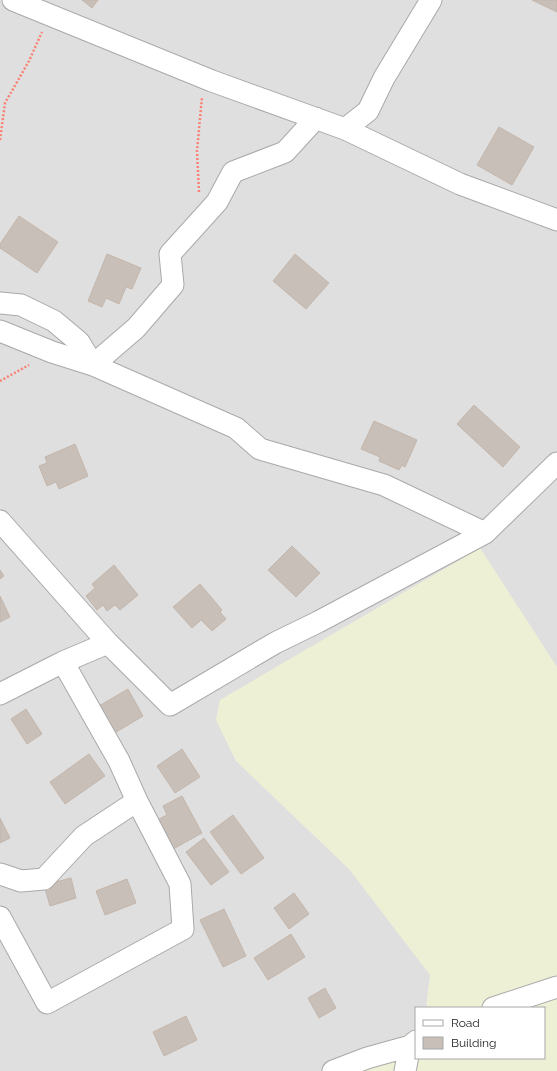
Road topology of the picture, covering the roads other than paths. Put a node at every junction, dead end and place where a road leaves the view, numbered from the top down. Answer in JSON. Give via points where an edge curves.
{"nodes":[{"id":1,"x":13,"y":0,"type":"edge"},
{"id":2,"x":431,"y":0,"type":"edge"},
{"id":3,"x":316,"y":118,"type":"junction"},
{"id":4,"x":346,"y":129,"type":"junction"},
{"id":5,"x":557,"y":220,"type":"edge"},
{"id":6,"x":0,"y":303,"type":"edge"},
{"id":7,"x":0,"y":331,"type":"edge"},
{"id":8,"x":93,"y":365,"type":"junction"},
{"id":9,"x":557,"y":463,"type":"edge"},
{"id":10,"x":1,"y":524,"type":"edge"},
{"id":11,"x":484,"y":533,"type":"junction"},
{"id":12,"x":108,"y":643,"type":"junction"},
{"id":13,"x":63,"y":662,"type":"junction"},
{"id":14,"x":0,"y":694,"type":"edge"},
{"id":15,"x":137,"y":801,"type":"junction"},
{"id":16,"x":0,"y":874,"type":"edge"},
{"id":17,"x":0,"y":917,"type":"edge"},
{"id":18,"x":557,"y":987,"type":"edge"},
{"id":19,"x":496,"y":1007,"type":"edge"},
{"id":20,"x":413,"y":1043,"type":"edge"},
{"id":21,"x":334,"y":1071,"type":"edge"},
{"id":22,"x":405,"y":1071,"type":"edge"}],
"edges":[{"from":1,"to":3,"type":"street","via":[[212,81]]},
{"from":2,"to":4,"type":"street","via":[[384,78],[368,111]]},
{"from":3,"to":4,"type":"street"},
{"from":3,"to":8,"type":"street","via":[[285,152],[232,172],[217,202],[170,254],[173,285],[136,328]]},
{"from":4,"to":5,"type":"street","via":[[460,184]]},
{"from":6,"to":8,"type":"street","via":[[21,305],[54,321],[78,342]]},
{"from":7,"to":8,"type":"street"},
{"from":8,"to":11,"type":"street","via":[[236,428],[260,449],[384,485]]},
{"from":9,"to":11,"type":"street"},
{"from":10,"to":12,"type":"street"},
{"from":11,"to":12,"type":"street","via":[[275,643],[170,705]]},
{"from":12,"to":13,"type":"street"},
{"from":13,"to":14,"type":"street"},
{"from":13,"to":15,"type":"street","via":[[119,761]]},
{"from":15,"to":16,"type":"street","via":[[84,836],[44,879],[21,881]]},
{"from":15,"to":17,"type":"street","via":[[180,884],[183,929],[47,1003]]},
{"from":18,"to":19,"type":"street"},
{"from":20,"to":21,"type":"street"},
{"from":20,"to":22,"type":"street"}]}
